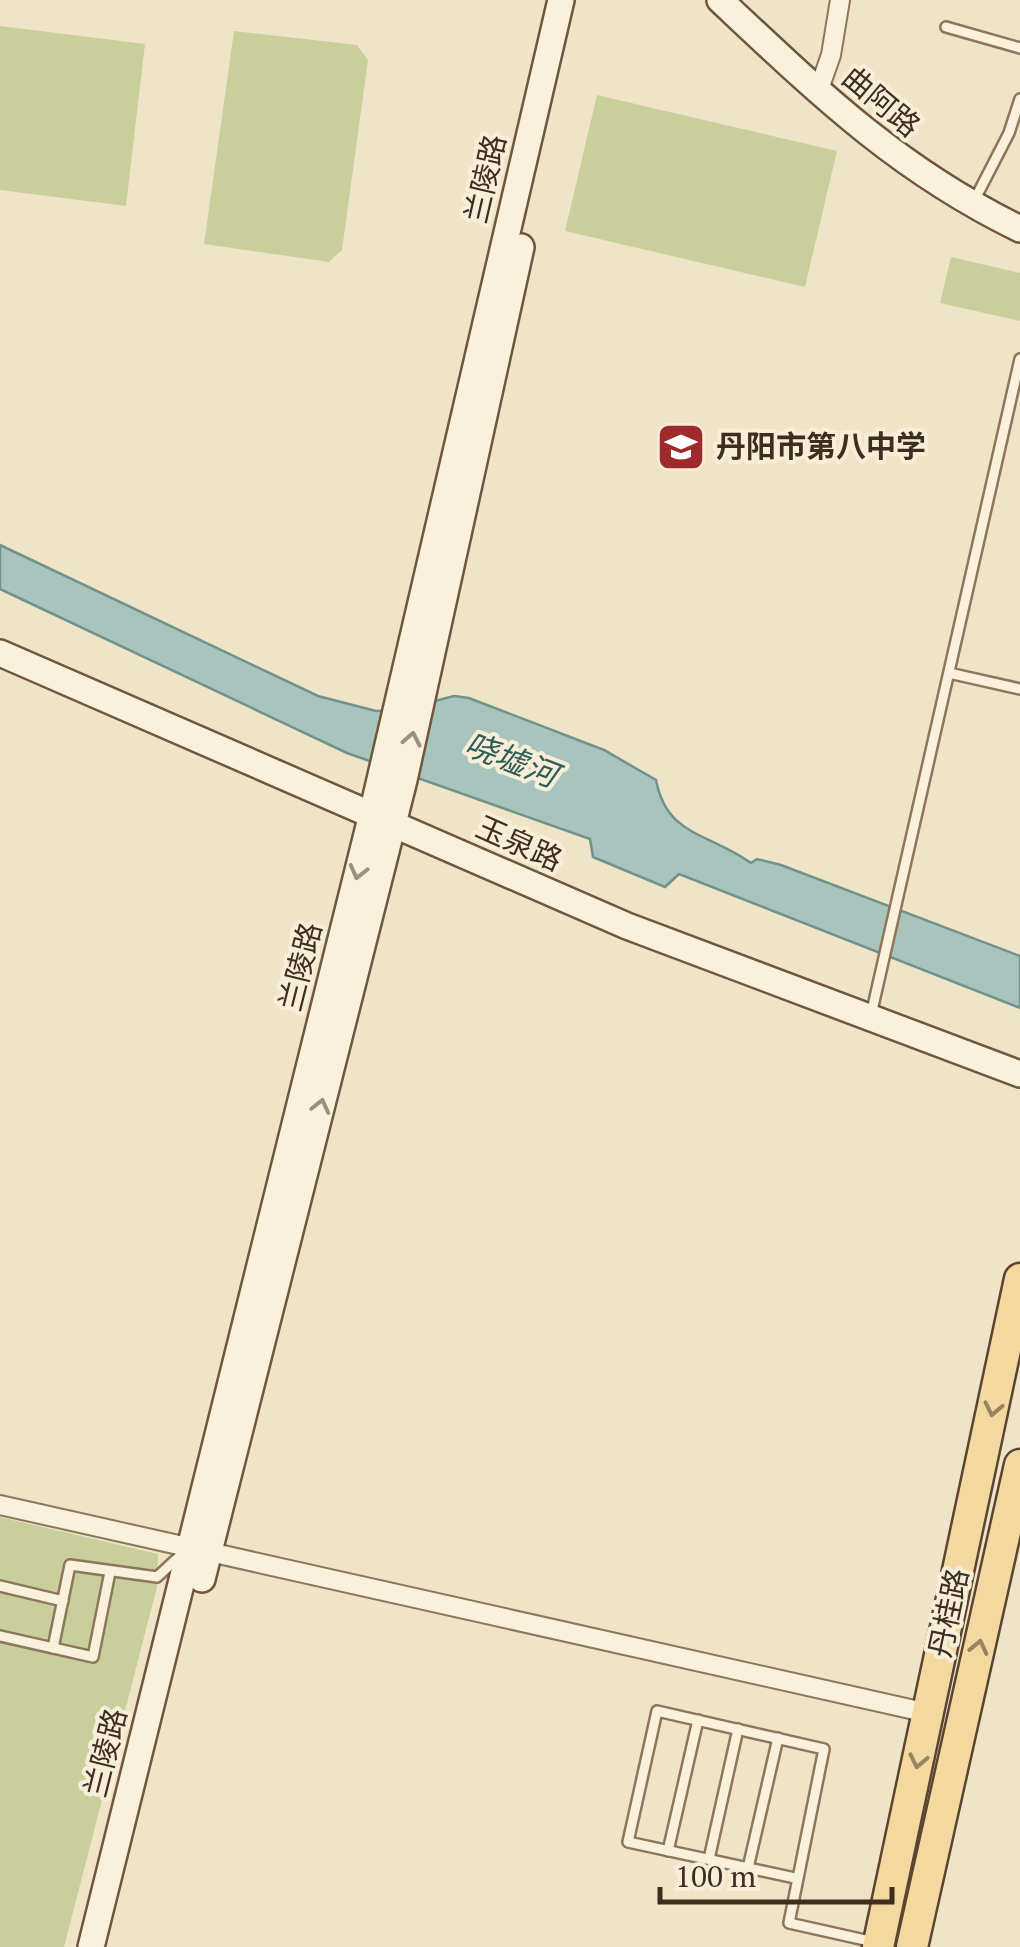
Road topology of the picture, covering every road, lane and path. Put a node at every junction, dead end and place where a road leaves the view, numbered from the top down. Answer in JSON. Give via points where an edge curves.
{"nodes":[{"id":1,"x":561,"y":0,"type":"edge"},
{"id":2,"x":576,"y":0,"type":"edge"},
{"id":3,"x":720,"y":0,"type":"edge"},
{"id":4,"x":840,"y":0,"type":"edge"},
{"id":5,"x":946,"y":27,"type":"dead end"},
{"id":6,"x":1020,"y":48,"type":"edge"},
{"id":7,"x":818,"y":92,"type":"junction"},
{"id":8,"x":1020,"y":99,"type":"edge"},
{"id":9,"x":972,"y":205,"type":"junction"},
{"id":10,"x":1020,"y":229,"type":"edge"},
{"id":11,"x":1020,"y":360,"type":"edge"},
{"id":12,"x":0,"y":653,"type":"edge"},
{"id":13,"x":948,"y":673,"type":"junction"},
{"id":14,"x":1020,"y":689,"type":"edge"},
{"id":15,"x":410,"y":699,"type":"junction"},
{"id":16,"x":382,"y":819,"type":"junction"},
{"id":17,"x":870,"y":1016,"type":"junction"},
{"id":18,"x":1020,"y":1074,"type":"edge"},
{"id":19,"x":1020,"y":1279,"type":"edge"},
{"id":20,"x":1020,"y":1465,"type":"edge"},
{"id":21,"x":0,"y":1505,"type":"edge"},
{"id":22,"x":200,"y":1548,"type":"junction"},
{"id":23,"x":110,"y":1572,"type":"junction"},
{"id":24,"x":0,"y":1586,"type":"edge"},
{"id":25,"x":63,"y":1601,"type":"junction"},
{"id":26,"x":0,"y":1636,"type":"edge"},
{"id":27,"x":53,"y":1648,"type":"junction"},
{"id":28,"x":928,"y":1714,"type":"junction"},
{"id":29,"x":698,"y":1720,"type":"junction"},
{"id":30,"x":738,"y":1729,"type":"junction"},
{"id":31,"x":778,"y":1738,"type":"junction"},
{"id":32,"x":668,"y":1851,"type":"junction"},
{"id":33,"x":709,"y":1860,"type":"junction"},
{"id":34,"x":748,"y":1868,"type":"junction"},
{"id":35,"x":796,"y":1878,"type":"junction"},
{"id":36,"x":878,"y":1945,"type":"edge"},
{"id":37,"x":92,"y":1947,"type":"edge"},
{"id":38,"x":108,"y":1947,"type":"edge"},
{"id":39,"x":912,"y":1947,"type":"edge"}],
"edges":[{"from":1,"to":15,"type":"street","name":"兰陵路"},
{"from":2,"to":15,"type":"street","name":"兰陵路"},
{"from":3,"to":7,"type":"street","name":"曲阿路"},
{"from":4,"to":7,"type":"street"},
{"from":5,"to":6,"type":"lane"},
{"from":7,"to":9,"type":"street","name":"曲阿路","via":[[921,176]]},
{"from":8,"to":9,"type":"lane"},
{"from":9,"to":10,"type":"street","name":"曲阿路"},
{"from":11,"to":13,"type":"lane"},
{"from":12,"to":16,"type":"street","name":"玉泉路"},
{"from":13,"to":14,"type":"lane"},
{"from":13,"to":17,"type":"lane"},
{"from":15,"to":16,"type":"street","name":"兰陵路"},
{"from":16,"to":17,"type":"street","name":"玉泉路","via":[[627,926]]},
{"from":16,"to":22,"type":"street","name":"兰陵路"},
{"from":17,"to":18,"type":"street","name":"玉泉路"},
{"from":19,"to":28,"type":"main road","name":"丹桂路","one_way":true},
{"from":39,"to":20,"type":"main road","name":"丹桂路","one_way":true},
{"from":21,"to":22,"type":"street"},
{"from":22,"to":23,"type":"lane","via":[[157,1577]]},
{"from":22,"to":28,"type":"street"},
{"from":22,"to":37,"type":"street","name":"兰陵路"},
{"from":22,"to":38,"type":"street","name":"兰陵路"},
{"from":23,"to":25,"type":"lane","via":[[70,1565]]},
{"from":23,"to":27,"type":"lane","via":[[92,1657]]},
{"from":24,"to":25,"type":"lane"},
{"from":25,"to":27,"type":"lane"},
{"from":26,"to":27,"type":"lane"},
{"from":28,"to":36,"type":"main road","name":"丹桂路","one_way":true},
{"from":29,"to":30,"type":"lane"},
{"from":29,"to":32,"type":"lane"},
{"from":29,"to":32,"type":"lane","via":[[657,1710],[628,1842]]},
{"from":30,"to":31,"type":"lane"},
{"from":30,"to":33,"type":"lane"},
{"from":31,"to":34,"type":"lane"},
{"from":31,"to":35,"type":"lane","via":[[824,1749]]},
{"from":32,"to":33,"type":"lane"},
{"from":33,"to":34,"type":"lane"},
{"from":34,"to":35,"type":"lane"},
{"from":35,"to":36,"type":"lane","via":[[789,1923]]}]}
